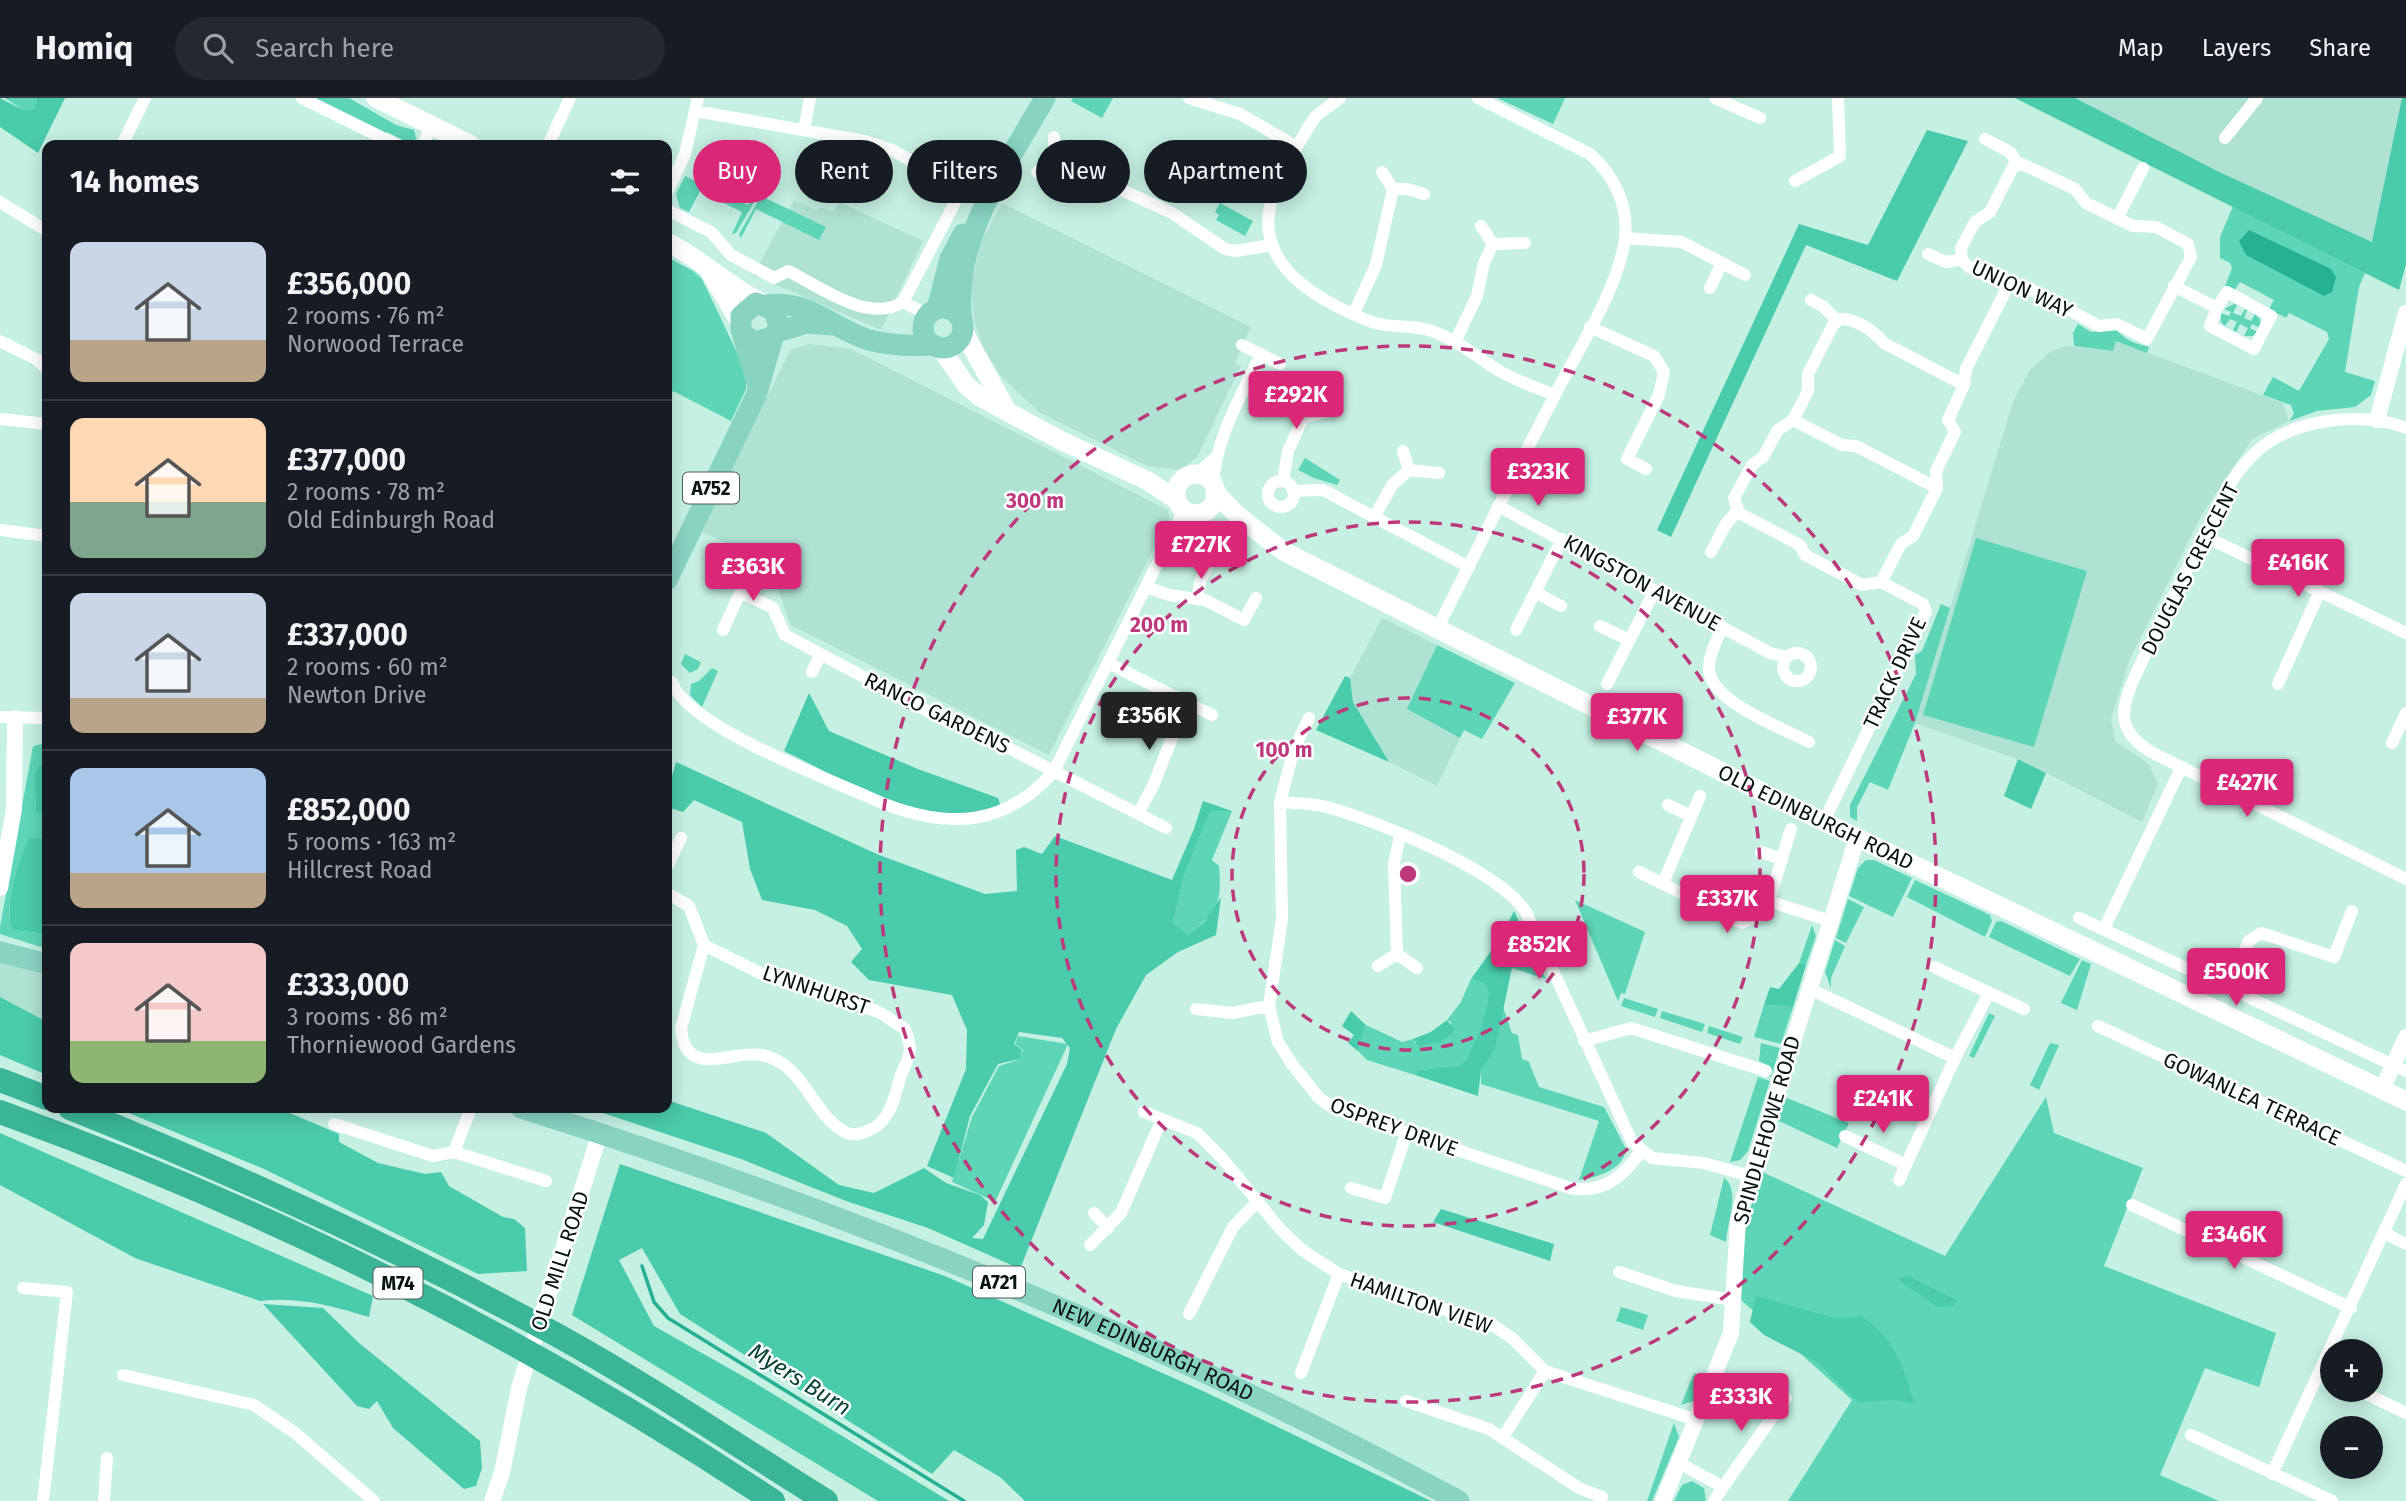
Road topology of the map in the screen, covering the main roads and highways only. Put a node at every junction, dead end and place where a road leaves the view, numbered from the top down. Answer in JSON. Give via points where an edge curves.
{"nodes":[{"id":1,"x":376,"y":98,"type":"edge"},
{"id":2,"x":1045,"y":98,"type":"edge"},
{"id":3,"x":460,"y":140,"type":"edge"},
{"id":4,"x":1021,"y":140,"type":"edge"},
{"id":5,"x":986,"y":203,"type":"edge"},
{"id":6,"x":986,"y":203,"type":"edge"},
{"id":7,"x":672,"y":245,"type":"edge"},
{"id":8,"x":703,"y":261,"type":"junction"},
{"id":9,"x":765,"y":304,"type":"junction"},
{"id":10,"x":929,"y":317,"type":"junction"},
{"id":11,"x":834,"y":325,"type":"junction"},
{"id":12,"x":962,"y":326,"type":"junction"},
{"id":13,"x":742,"y":329,"type":"junction"},
{"id":14,"x":775,"y":335,"type":"junction"},
{"id":15,"x":882,"y":342,"type":"junction"},
{"id":16,"x":937,"y":346,"type":"junction"},
{"id":17,"x":758,"y":386,"type":"junction"},
{"id":18,"x":1007,"y":410,"type":"junction"},
{"id":19,"x":1190,"y":476,"type":"junction"},
{"id":20,"x":1149,"y":481,"type":"junction"},
{"id":21,"x":1214,"y":489,"type":"junction"},
{"id":22,"x":1180,"y":505,"type":"junction"},
{"id":23,"x":1206,"y":511,"type":"junction"},
{"id":24,"x":1237,"y":515,"type":"junction"},
{"id":25,"x":672,"y":569,"type":"edge"},
{"id":26,"x":0,"y":952,"type":"edge"},
{"id":27,"x":42,"y":963,"type":"edge"},
{"id":28,"x":0,"y":1080,"type":"edge"},
{"id":29,"x":42,"y":1096,"type":"edge"},
{"id":30,"x":2406,"y":1101,"type":"edge"},
{"id":31,"x":0,"y":1112,"type":"edge"},
{"id":32,"x":82,"y":1113,"type":"edge"},
{"id":33,"x":537,"y":1113,"type":"edge"},
{"id":34,"x":773,"y":1501,"type":"edge"},
{"id":35,"x":826,"y":1501,"type":"edge"},
{"id":36,"x":1459,"y":1501,"type":"edge"}],
"edges":[{"from":1,"to":3,"type":"main road"},
{"from":2,"to":4,"type":"main road"},
{"from":5,"to":10,"type":"main road","via":[[950,259]]},
{"from":6,"to":12,"type":"main road","via":[[966,253],[960,283]]},
{"from":7,"to":8,"type":"main road"},
{"from":8,"to":9,"type":"main road","via":[[739,291]]},
{"from":8,"to":13,"type":"main road"},
{"from":9,"to":11,"type":"main road","via":[[811,310]]},
{"from":9,"to":13,"type":"main road","via":[[749,306]]},
{"from":9,"to":14,"type":"main road","via":[[777,314]]},
{"from":10,"to":12,"type":"main road","via":[[954,311]]},
{"from":10,"to":15,"type":"main road","via":[[909,335]]},
{"from":10,"to":16,"type":"main road","via":[[926,337]]},
{"from":11,"to":14,"type":"main road","via":[[807,323]]},
{"from":11,"to":15,"type":"main road"},
{"from":12,"to":16,"type":"main road","via":[[957,342]]},
{"from":12,"to":18,"type":"main road"},
{"from":13,"to":14,"type":"main road","via":[[755,342]]},
{"from":13,"to":17,"type":"main road"},
{"from":14,"to":17,"type":"main road","number":"A752"},
{"from":15,"to":16,"type":"main road"},
{"from":16,"to":18,"type":"main road","via":[[966,385]]},
{"from":17,"to":25,"type":"main road","number":"A752"},
{"from":18,"to":20,"type":"main road"},
{"from":19,"to":20,"type":"main road"},
{"from":19,"to":21,"type":"main road","name":"OLD EDINBURGH ROAD","via":[[1206,477]]},
{"from":19,"to":22,"type":"main road","via":[[1178,485]]},
{"from":20,"to":22,"type":"main road"},
{"from":21,"to":23,"type":"main road","via":[[1214,503]]},
{"from":21,"to":24,"type":"main road","name":"OLD EDINBURGH ROAD"},
{"from":22,"to":23,"type":"main road","via":[[1195,514]]},
{"from":23,"to":24,"type":"main road"},
{"from":24,"to":30,"type":"main road","name":"OLD EDINBURGH ROAD","via":[[1283,551],[1437,629],[1857,838]]},
{"from":26,"to":27,"type":"main road"},
{"from":28,"to":29,"type":"highway"},
{"from":31,"to":34,"type":"highway","number":"M74","via":[[210,1193],[375,1271],[534,1353]]},
{"from":32,"to":35,"type":"highway","number":"M74","via":[[224,1171],[381,1244],[545,1329]]},
{"from":33,"to":36,"type":"main road","name":"NEW EDINBURGH ROAD","number":"A721","via":[[669,1154],[937,1254],[1109,1329],[1384,1460]]}]}
